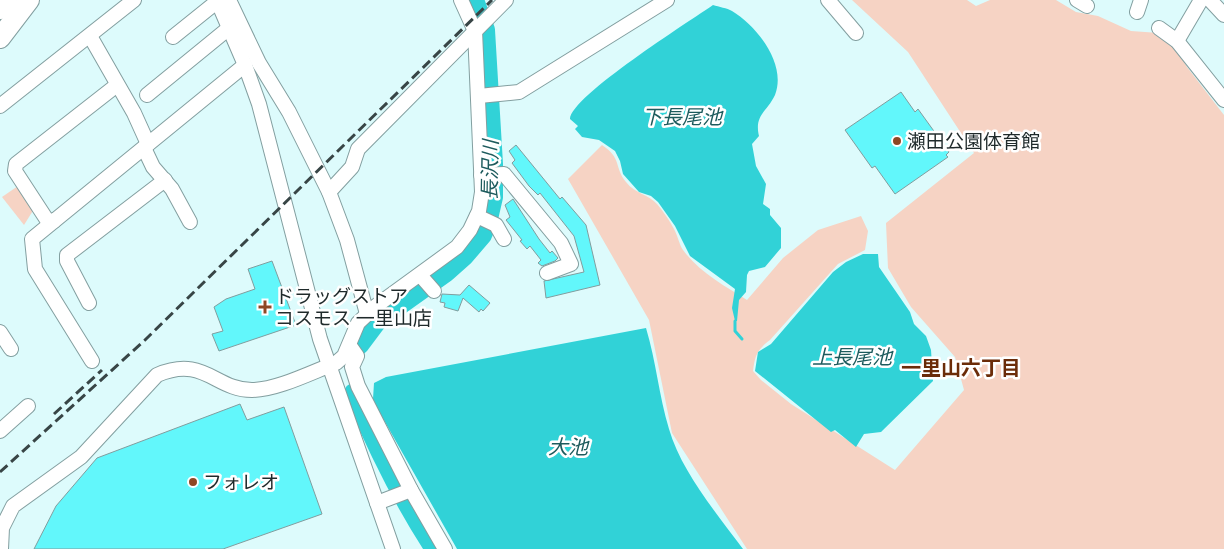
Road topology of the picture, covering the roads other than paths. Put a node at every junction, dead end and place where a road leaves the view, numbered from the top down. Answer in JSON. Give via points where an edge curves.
{"nodes":[{"id":1,"x":7,"y":0,"type":"edge"},
{"id":2,"x":29,"y":0,"type":"edge"},
{"id":3,"x":134,"y":0,"type":"edge"},
{"id":4,"x":220,"y":0,"type":"edge"},
{"id":5,"x":462,"y":0,"type":"edge"},
{"id":6,"x":506,"y":0,"type":"edge"},
{"id":7,"x":667,"y":0,"type":"edge"},
{"id":8,"x":828,"y":0,"type":"edge"},
{"id":9,"x":1201,"y":0,"type":"edge"},
{"id":10,"x":1210,"y":0,"type":"edge"},
{"id":11,"x":0,"y":9,"type":"edge"},
{"id":12,"x":1224,"y":15,"type":"edge"},
{"id":13,"x":229,"y":28,"type":"junction"},
{"id":14,"x":1159,"y":28,"type":"dead end"},
{"id":15,"x":474,"y":31,"type":"junction"},
{"id":16,"x":856,"y":34,"type":"dead end"},
{"id":17,"x":90,"y":36,"type":"junction"},
{"id":18,"x":173,"y":37,"type":"dead end"},
{"id":19,"x":0,"y":38,"type":"edge"},
{"id":20,"x":1177,"y":41,"type":"junction"},
{"id":21,"x":245,"y":65,"type":"junction"},
{"id":22,"x":117,"y":85,"type":"junction"},
{"id":23,"x":147,"y":95,"type":"dead end"},
{"id":24,"x":479,"y":96,"type":"junction"},
{"id":25,"x":1224,"y":100,"type":"edge"},
{"id":26,"x":0,"y":106,"type":"edge"},
{"id":27,"x":146,"y":146,"type":"junction"},
{"id":28,"x":482,"y":175,"type":"junction"},
{"id":29,"x":165,"y":180,"type":"junction"},
{"id":30,"x":329,"y":192,"type":"junction"},
{"id":31,"x":477,"y":217,"type":"junction"},
{"id":32,"x":54,"y":221,"type":"junction"},
{"id":33,"x":190,"y":222,"type":"dead end"},
{"id":34,"x":504,"y":239,"type":"dead end"},
{"id":35,"x":547,"y":273,"type":"dead end"},
{"id":36,"x":421,"y":275,"type":"junction"},
{"id":37,"x":434,"y":290,"type":"dead end"},
{"id":38,"x":89,"y":302,"type":"dead end"},
{"id":39,"x":367,"y":314,"type":"junction"},
{"id":40,"x":0,"y":332,"type":"edge"},
{"id":41,"x":350,"y":346,"type":"junction"},
{"id":42,"x":11,"y":349,"type":"dead end"},
{"id":43,"x":92,"y":361,"type":"dead end"},
{"id":44,"x":329,"y":366,"type":"junction"},
{"id":45,"x":28,"y":406,"type":"dead end"},
{"id":46,"x":2,"y":426,"type":"edge"},
{"id":47,"x":411,"y":490,"type":"junction"},
{"id":48,"x":378,"y":503,"type":"junction"},
{"id":49,"x":1,"y":549,"type":"edge"},
{"id":50,"x":393,"y":549,"type":"edge"},
{"id":51,"x":445,"y":549,"type":"edge"}],
"edges":[{"from":1,"to":11,"type":"highway"},
{"from":2,"to":19,"type":"highway"},
{"from":3,"to":17,"type":"street"},
{"from":4,"to":13,"type":"street"},
{"from":4,"to":18,"type":"street"},
{"from":4,"to":30,"type":"street","via":[[289,112]]},
{"from":5,"to":15,"type":"street"},
{"from":6,"to":15,"type":"street"},
{"from":7,"to":24,"type":"street","via":[[519,92]]},
{"from":8,"to":16,"type":"street"},
{"from":9,"to":20,"type":"street"},
{"from":10,"to":12,"type":"street"},
{"from":13,"to":21,"type":"street"},
{"from":13,"to":23,"type":"street"},
{"from":14,"to":20,"type":"street"},
{"from":15,"to":24,"type":"street"},
{"from":15,"to":30,"type":"street","via":[[358,148],[352,167]]},
{"from":17,"to":22,"type":"street"},
{"from":17,"to":26,"type":"street"},
{"from":20,"to":25,"type":"street"},
{"from":21,"to":27,"type":"street"},
{"from":21,"to":44,"type":"street"},
{"from":22,"to":27,"type":"street","via":[[134,113]]},
{"from":22,"to":32,"type":"street","via":[[16,164],[15,171],[47,220]]},
{"from":24,"to":28,"type":"street"},
{"from":27,"to":29,"type":"street","via":[[153,167]]},
{"from":27,"to":32,"type":"street"},
{"from":28,"to":31,"type":"street"},
{"from":28,"to":35,"type":"street","via":[[503,174],[561,243],[571,264]]},
{"from":29,"to":33,"type":"street"},
{"from":29,"to":38,"type":"street","via":[[66,255],[66,261]]},
{"from":30,"to":39,"type":"street"},
{"from":31,"to":34,"type":"street","via":[[495,224]]},
{"from":31,"to":36,"type":"street","via":[[457,247]]},
{"from":32,"to":43,"type":"street","via":[[32,239],[36,269]]},
{"from":36,"to":37,"type":"street"},
{"from":36,"to":39,"type":"street"},
{"from":39,"to":41,"type":"street","via":[[354,329]]},
{"from":40,"to":42,"type":"street"},
{"from":41,"to":44,"type":"street","via":[[340,360]]},
{"from":41,"to":47,"type":"street","via":[[357,356],[352,367],[358,386]]},
{"from":44,"to":48,"type":"street"},
{"from":44,"to":49,"type":"street","via":[[254,390],[236,387],[191,369],[157,375],[82,457],[13,506],[2,528]]},
{"from":45,"to":46,"type":"street"},
{"from":47,"to":48,"type":"street"},
{"from":47,"to":51,"type":"street"},
{"from":48,"to":50,"type":"street"}]}
